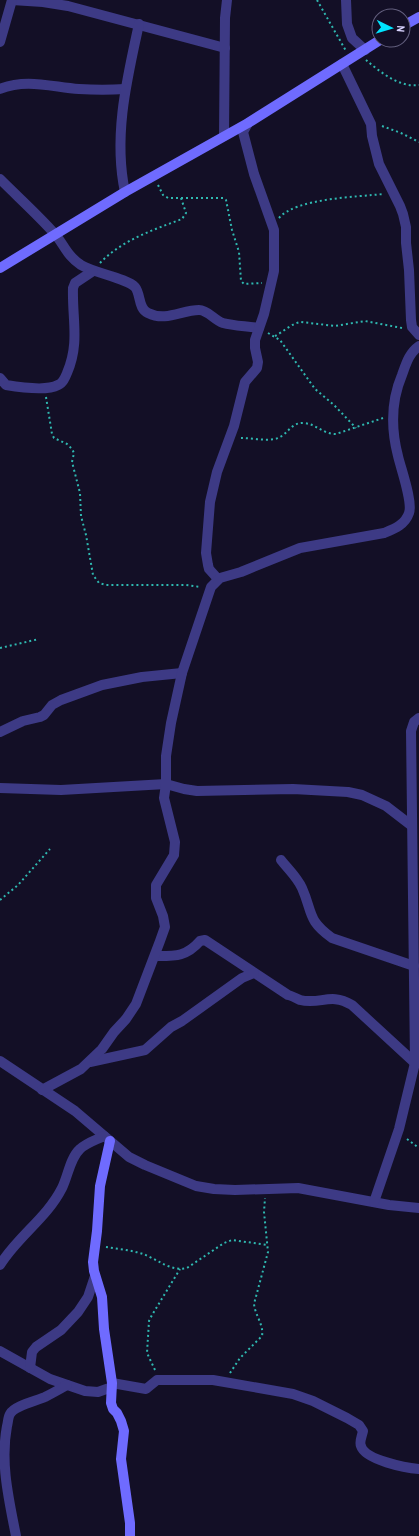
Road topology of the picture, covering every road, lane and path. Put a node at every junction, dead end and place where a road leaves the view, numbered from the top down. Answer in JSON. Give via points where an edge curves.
{"nodes":[{"id":1,"x":12,"y":0,"type":"edge"},
{"id":2,"x":227,"y":0,"type":"edge"},
{"id":3,"x":317,"y":0,"type":"edge"},
{"id":4,"x":346,"y":0,"type":"edge"},
{"id":5,"x":4,"y":18,"type":"edge"},
{"id":6,"x":139,"y":24,"type":"junction"},
{"id":7,"x":0,"y":42,"type":"edge"},
{"id":8,"x":371,"y":46,"type":"edge"},
{"id":9,"x":225,"y":48,"type":"junction"},
{"id":10,"x":354,"y":57,"type":"junction"},
{"id":11,"x":419,"y":85,"type":"edge"},
{"id":12,"x":0,"y":89,"type":"edge"},
{"id":13,"x":125,"y":89,"type":"junction"},
{"id":14,"x":248,"y":123,"type":"junction"},
{"id":15,"x":371,"y":124,"type":"junction"},
{"id":16,"x":224,"y":136,"type":"junction"},
{"id":17,"x":419,"y":142,"type":"edge"},
{"id":18,"x":154,"y":177,"type":"junction"},
{"id":19,"x":0,"y":179,"type":"edge"},
{"id":20,"x":125,"y":192,"type":"junction"},
{"id":21,"x":393,"y":192,"type":"junction"},
{"id":22,"x":181,"y":198,"type":"junction"},
{"id":23,"x":272,"y":226,"type":"junction"},
{"id":24,"x":55,"y":234,"type":"junction"},
{"id":25,"x":0,"y":268,"type":"edge"},
{"id":26,"x":93,"y":271,"type":"junction"},
{"id":27,"x":271,"y":283,"type":"junction"},
{"id":28,"x":259,"y":328,"type":"junction"},
{"id":29,"x":417,"y":333,"type":"edge"},
{"id":30,"x":275,"y":336,"type":"junction"},
{"id":31,"x":419,"y":346,"type":"edge"},
{"id":32,"x":0,"y":378,"type":"edge"},
{"id":33,"x":44,"y":388,"type":"junction"},
{"id":34,"x":392,"y":415,"type":"junction"},
{"id":35,"x":356,"y":428,"type":"junction"},
{"id":36,"x":229,"y":437,"type":"junction"},
{"id":37,"x":218,"y":579,"type":"junction"},
{"id":38,"x":210,"y":589,"type":"junction"},
{"id":39,"x":39,"y":639,"type":"dead end"},
{"id":40,"x":0,"y":648,"type":"edge"},
{"id":41,"x":182,"y":672,"type":"junction"},
{"id":42,"x":419,"y":718,"type":"edge"},
{"id":43,"x":0,"y":732,"type":"edge"},
{"id":44,"x":166,"y":784,"type":"junction"},
{"id":45,"x":0,"y":788,"type":"edge"},
{"id":46,"x":412,"y":826,"type":"junction"},
{"id":47,"x":50,"y":849,"type":"dead end"},
{"id":48,"x":281,"y":860,"type":"dead end"},
{"id":49,"x":0,"y":900,"type":"edge"},
{"id":50,"x":155,"y":956,"type":"junction"},
{"id":51,"x":414,"y":966,"type":"junction"},
{"id":52,"x":254,"y":973,"type":"junction"},
{"id":53,"x":0,"y":1061,"type":"edge"},
{"id":54,"x":90,"y":1062,"type":"junction"},
{"id":55,"x":415,"y":1063,"type":"junction"},
{"id":56,"x":42,"y":1090,"type":"junction"},
{"id":57,"x":398,"y":1129,"type":"junction"},
{"id":58,"x":107,"y":1139,"type":"junction"},
{"id":59,"x":419,"y":1148,"type":"edge"},
{"id":60,"x":270,"y":1188,"type":"junction"},
{"id":61,"x":374,"y":1202,"type":"junction"},
{"id":62,"x":418,"y":1209,"type":"edge"},
{"id":63,"x":95,"y":1245,"type":"junction"},
{"id":64,"x":268,"y":1245,"type":"junction"},
{"id":65,"x":0,"y":1265,"type":"edge"},
{"id":66,"x":180,"y":1269,"type":"junction"},
{"id":67,"x":95,"y":1276,"type":"junction"},
{"id":68,"x":0,"y":1351,"type":"edge"},
{"id":69,"x":30,"y":1368,"type":"junction"},
{"id":70,"x":155,"y":1380,"type":"junction"},
{"id":71,"x":224,"y":1382,"type":"junction"},
{"id":72,"x":67,"y":1385,"type":"junction"},
{"id":73,"x":112,"y":1385,"type":"junction"},
{"id":74,"x":419,"y":1469,"type":"edge"},
{"id":75,"x":5,"y":1510,"type":"edge"},
{"id":76,"x":16,"y":1536,"type":"edge"},
{"id":77,"x":130,"y":1536,"type":"edge"}],
"edges":[{"from":1,"to":5,"type":"street"},
{"from":1,"to":6,"type":"street","via":[[68,6]]},
{"from":2,"to":9,"type":"street"},
{"from":3,"to":10,"type":"path"},
{"from":4,"to":10,"type":"street","via":[[347,24]]},
{"from":5,"to":7,"type":"street"},
{"from":6,"to":9,"type":"street"},
{"from":6,"to":13,"type":"street"},
{"from":8,"to":10,"type":"street"},
{"from":9,"to":16,"type":"street"},
{"from":10,"to":11,"type":"path","via":[[406,85]]},
{"from":10,"to":14,"type":"street"},
{"from":10,"to":15,"type":"street"},
{"from":12,"to":13,"type":"street","via":[[11,85],[33,84],[85,89]]},
{"from":13,"to":20,"type":"street","via":[[120,125],[120,160]]},
{"from":14,"to":16,"type":"street"},
{"from":14,"to":23,"type":"street","via":[[243,132]]},
{"from":15,"to":17,"type":"path","via":[[401,133]]},
{"from":15,"to":21,"type":"street","via":[[379,164]]},
{"from":16,"to":18,"type":"street"},
{"from":18,"to":20,"type":"street"},
{"from":18,"to":22,"type":"path","via":[[163,195],[168,198]]},
{"from":19,"to":24,"type":"street"},
{"from":20,"to":24,"type":"street"},
{"from":21,"to":23,"type":"path","via":[[304,205],[290,209]]},
{"from":21,"to":29,"type":"street","via":[[406,227],[410,320]]},
{"from":22,"to":26,"type":"path","via":[[186,213],[182,219],[124,244],[106,257]]},
{"from":22,"to":27,"type":"path","via":[[226,200],[239,252],[241,281],[246,284]]},
{"from":23,"to":27,"type":"street","via":[[274,271]]},
{"from":24,"to":25,"type":"street"},
{"from":24,"to":26,"type":"street","via":[[66,252]]},
{"from":26,"to":28,"type":"street","via":[[136,288],[143,309],[152,315],[169,316],[201,310],[220,322]]},
{"from":26,"to":33,"type":"street","via":[[75,283],[73,288],[75,347],[72,361],[61,383]]},
{"from":27,"to":28,"type":"street"},
{"from":28,"to":30,"type":"path"},
{"from":28,"to":36,"type":"street","via":[[254,348],[258,356],[257,368],[244,382]]},
{"from":29,"to":30,"type":"path","via":[[372,322],[336,326],[296,322]]},
{"from":30,"to":35,"type":"path","via":[[315,389]]},
{"from":31,"to":34,"type":"street","via":[[409,356],[399,382]]},
{"from":32,"to":33,"type":"street","via":[[6,385]]},
{"from":33,"to":38,"type":"path","via":[[52,434],[54,438],[67,444],[74,453],[72,462],[80,493],[81,516],[94,575],[99,583],[112,586],[186,585]]},
{"from":34,"to":35,"type":"path"},
{"from":34,"to":37,"type":"street","via":[[397,454],[410,503],[409,512],[396,529],[300,548]]},
{"from":35,"to":36,"type":"path","via":[[329,434],[311,424],[298,423],[282,437],[275,439]]},
{"from":36,"to":37,"type":"street","via":[[213,487],[208,518],[206,553],[209,569]]},
{"from":37,"to":38,"type":"street"},
{"from":38,"to":41,"type":"street"},
{"from":39,"to":40,"type":"path"},
{"from":41,"to":43,"type":"street","via":[[102,685],[61,700],[52,705],[44,715]]},
{"from":41,"to":44,"type":"street","via":[[166,756]]},
{"from":42,"to":46,"type":"street","via":[[414,722],[411,731]]},
{"from":44,"to":45,"type":"street","via":[[61,790]]},
{"from":44,"to":46,"type":"street","via":[[197,791],[294,789],[348,792],[362,795],[386,806]]},
{"from":44,"to":50,"type":"street","via":[[164,798],[175,842],[174,855],[156,885],[156,898],[165,927]]},
{"from":46,"to":51,"type":"street"},
{"from":47,"to":49,"type":"path","via":[[18,885]]},
{"from":48,"to":51,"type":"street","via":[[297,879],[312,919],[321,930],[332,938]]},
{"from":50,"to":52,"type":"street","via":[[184,954],[205,940]]},
{"from":50,"to":54,"type":"street","via":[[136,1004],[126,1020]]},
{"from":51,"to":55,"type":"street"},
{"from":52,"to":54,"type":"street","via":[[242,978],[171,1027],[145,1050]]},
{"from":52,"to":55,"type":"street","via":[[288,995],[301,1000],[344,1000]]},
{"from":53,"to":56,"type":"street"},
{"from":54,"to":56,"type":"street"},
{"from":55,"to":57,"type":"street"},
{"from":56,"to":58,"type":"street","via":[[75,1111]]},
{"from":57,"to":59,"type":"path"},
{"from":57,"to":61,"type":"street"},
{"from":58,"to":60,"type":"street","via":[[129,1157],[196,1186],[214,1189]]},
{"from":58,"to":63,"type":"street"},
{"from":58,"to":65,"type":"street","via":[[79,1149],[54,1200]]},
{"from":60,"to":61,"type":"street","via":[[298,1188]]},
{"from":60,"to":64,"type":"path","via":[[264,1212]]},
{"from":61,"to":62,"type":"street"},
{"from":63,"to":66,"type":"path","via":[[140,1253]]},
{"from":63,"to":67,"type":"street"},
{"from":64,"to":66,"type":"path","via":[[232,1240],[187,1268]]},
{"from":64,"to":71,"type":"path","via":[[266,1263],[254,1304],[262,1336],[240,1358]]},
{"from":66,"to":70,"type":"path","via":[[149,1322],[147,1353],[155,1369]]},
{"from":67,"to":69,"type":"street","via":[[88,1297],[78,1312],[61,1330],[36,1346],[32,1352]]},
{"from":67,"to":73,"type":"street","via":[[102,1297]]},
{"from":68,"to":69,"type":"street"},
{"from":69,"to":72,"type":"street","via":[[50,1380]]},
{"from":70,"to":71,"type":"street"},
{"from":70,"to":73,"type":"street","via":[[146,1389]]},
{"from":71,"to":74,"type":"street","via":[[302,1396],[359,1425],[363,1431],[360,1445],[368,1455],[407,1468]]},
{"from":72,"to":73,"type":"street","via":[[92,1393],[101,1392]]},
{"from":72,"to":75,"type":"street","via":[[9,1414],[4,1456]]},
{"from":73,"to":77,"type":"street","via":[[112,1406],[124,1431],[122,1459]]},
{"from":75,"to":76,"type":"street"}]}
